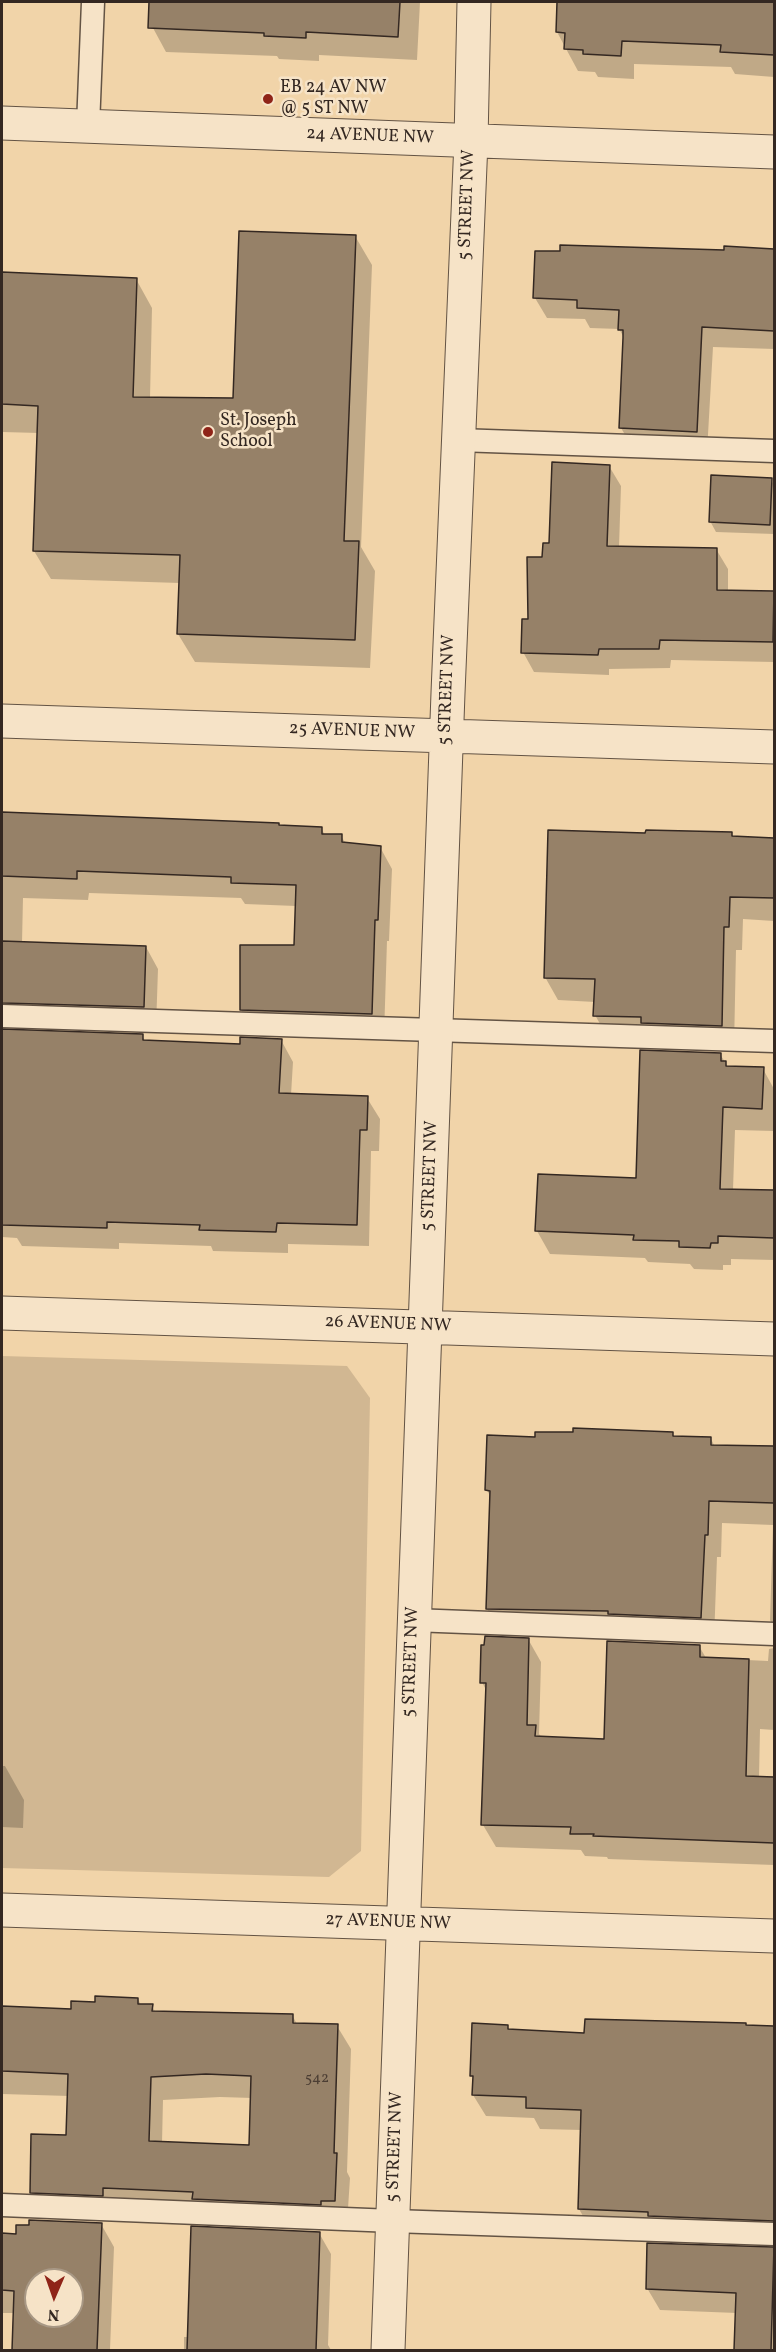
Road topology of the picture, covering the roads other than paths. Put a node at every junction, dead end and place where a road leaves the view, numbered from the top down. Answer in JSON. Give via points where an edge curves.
{"nodes":[{"id":1,"x":93,"y":2,"type":"edge"},
{"id":2,"x":474,"y":2,"type":"edge"},
{"id":3,"x":2,"y":123,"type":"edge"},
{"id":4,"x":88,"y":126,"type":"junction"},
{"id":5,"x":471,"y":141,"type":"junction"},
{"id":6,"x":774,"y":152,"type":"edge"},
{"id":7,"x":458,"y":440,"type":"junction"},
{"id":8,"x":774,"y":451,"type":"edge"},
{"id":9,"x":2,"y":721,"type":"edge"},
{"id":10,"x":446,"y":736,"type":"junction"},
{"id":11,"x":774,"y":747,"type":"edge"},
{"id":12,"x":2,"y":1016,"type":"edge"},
{"id":13,"x":436,"y":1030,"type":"junction"},
{"id":14,"x":774,"y":1041,"type":"edge"},
{"id":15,"x":2,"y":1313,"type":"edge"},
{"id":16,"x":424,"y":1327,"type":"junction"},
{"id":17,"x":774,"y":1340,"type":"edge"},
{"id":18,"x":413,"y":1620,"type":"junction"},
{"id":19,"x":774,"y":1635,"type":"edge"},
{"id":20,"x":2,"y":1910,"type":"edge"},
{"id":21,"x":404,"y":1923,"type":"junction"},
{"id":22,"x":774,"y":1936,"type":"edge"},
{"id":23,"x":2,"y":2205,"type":"edge"},
{"id":24,"x":393,"y":2221,"type":"junction"},
{"id":25,"x":774,"y":2234,"type":"edge"},
{"id":26,"x":388,"y":2350,"type":"edge"}],
"edges":[{"from":1,"to":4,"type":"lane"},
{"from":2,"to":5,"type":"street","name":"5 STREET NW"},
{"from":3,"to":4,"type":"street","name":"24 AVENUE NW"},
{"from":4,"to":5,"type":"street","name":"24 AVENUE NW"},
{"from":5,"to":6,"type":"street","name":"24 AVENUE NW"},
{"from":5,"to":7,"type":"street","name":"5 STREET NW"},
{"from":7,"to":8,"type":"lane"},
{"from":7,"to":10,"type":"street","name":"5 STREET NW"},
{"from":9,"to":10,"type":"street","name":"25 AVENUE NW"},
{"from":10,"to":11,"type":"street","name":"25 AVENUE NW"},
{"from":10,"to":13,"type":"street","name":"5 STREET NW"},
{"from":12,"to":13,"type":"lane"},
{"from":13,"to":14,"type":"lane"},
{"from":13,"to":16,"type":"street","name":"5 STREET NW"},
{"from":15,"to":16,"type":"street","name":"26 AVENUE NW"},
{"from":16,"to":17,"type":"street","name":"26 AVENUE NW"},
{"from":16,"to":18,"type":"street","name":"5 STREET NW"},
{"from":18,"to":19,"type":"lane"},
{"from":18,"to":21,"type":"street","name":"5 STREET NW"},
{"from":20,"to":21,"type":"street","name":"27 AVENUE NW"},
{"from":21,"to":22,"type":"street","name":"27 AVENUE NW"},
{"from":21,"to":24,"type":"street","name":"5 STREET NW"},
{"from":23,"to":24,"type":"lane"},
{"from":24,"to":25,"type":"lane"},
{"from":24,"to":26,"type":"street","name":"5 STREET NW"}]}
